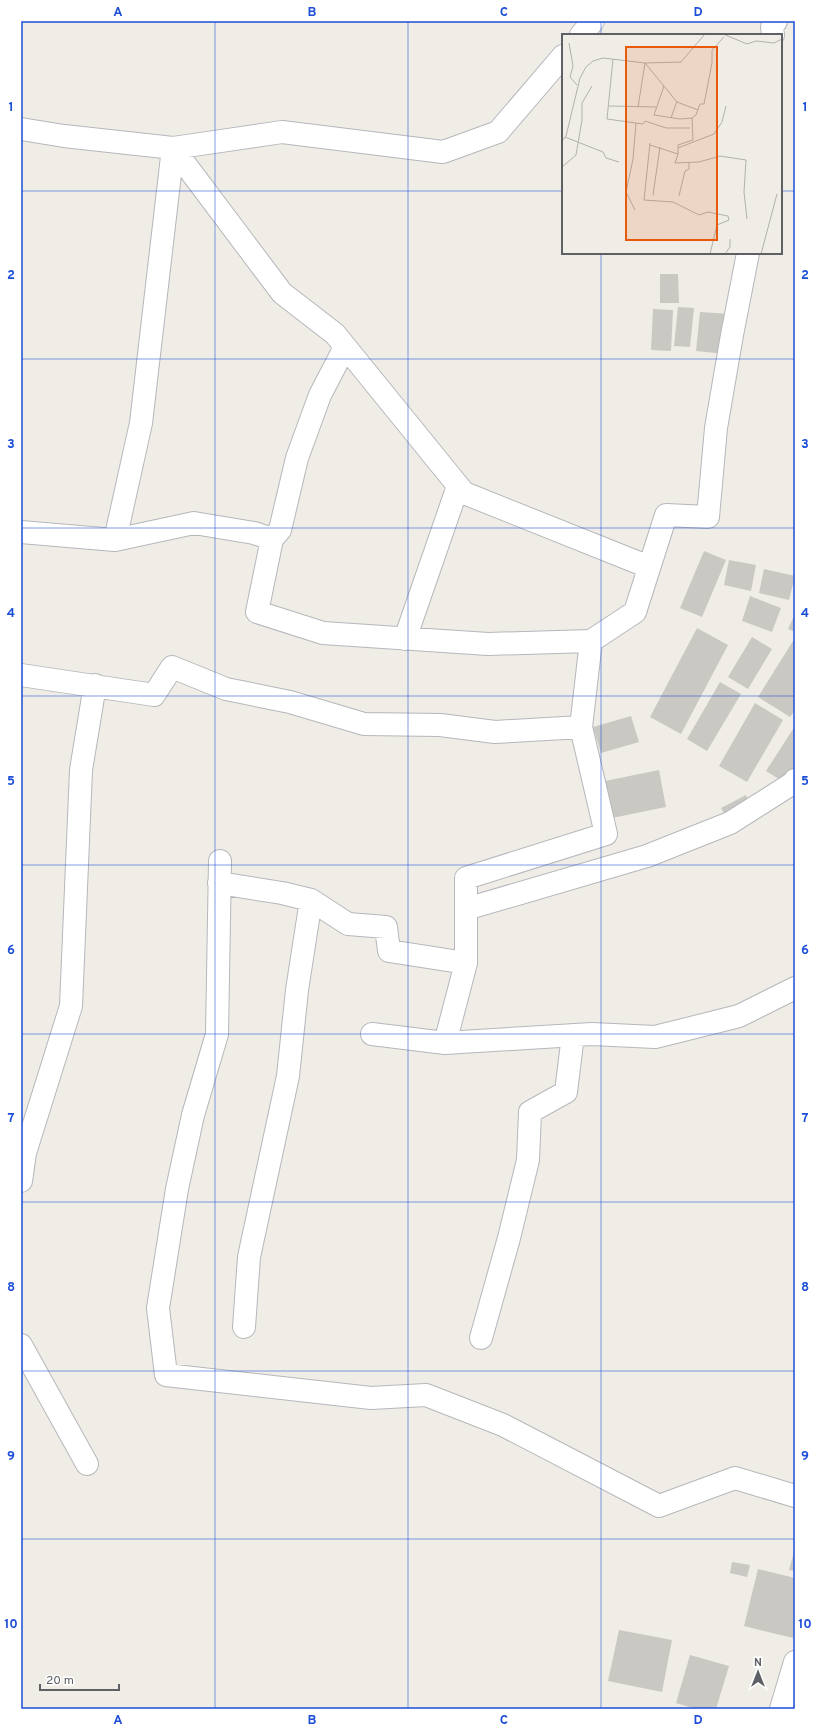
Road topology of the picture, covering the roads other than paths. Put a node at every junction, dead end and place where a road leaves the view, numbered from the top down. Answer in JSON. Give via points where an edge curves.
{"nodes":[{"id":1,"x":593,"y":21,"type":"edge"},
{"id":2,"x":776,"y":21,"type":"edge"},
{"id":3,"x":582,"y":34,"type":"edge"},
{"id":4,"x":773,"y":34,"type":"edge"},
{"id":5,"x":562,"y":57,"type":"edge"},
{"id":6,"x":21,"y":129,"type":"edge"},
{"id":7,"x":173,"y":148,"type":"junction"},
{"id":8,"x":748,"y":254,"type":"edge"},
{"id":9,"x":345,"y":347,"type":"junction"},
{"id":10,"x":458,"y":486,"type":"junction"},
{"id":11,"x":21,"y":532,"type":"edge"},
{"id":12,"x":272,"y":539,"type":"junction"},
{"id":13,"x":115,"y":540,"type":"junction"},
{"id":14,"x":649,"y":567,"type":"junction"},
{"id":15,"x":405,"y":638,"type":"junction"},
{"id":16,"x":591,"y":641,"type":"junction"},
{"id":17,"x":21,"y":675,"type":"edge"},
{"id":18,"x":96,"y":685,"type":"junction"},
{"id":19,"x":581,"y":726,"type":"junction"},
{"id":20,"x":795,"y":780,"type":"edge"},
{"id":21,"x":220,"y":860,"type":"dead end"},
{"id":22,"x":219,"y":883,"type":"junction"},
{"id":23,"x":311,"y":900,"type":"junction"},
{"id":24,"x":466,"y":909,"type":"junction"},
{"id":25,"x":466,"y":963,"type":"junction"},
{"id":26,"x":795,"y":988,"type":"edge"},
{"id":27,"x":372,"y":1034,"type":"dead end"},
{"id":28,"x":573,"y":1035,"type":"junction"},
{"id":29,"x":445,"y":1043,"type":"junction"},
{"id":30,"x":21,"y":1181,"type":"edge"},
{"id":31,"x":244,"y":1327,"type":"dead end"},
{"id":32,"x":481,"y":1338,"type":"dead end"},
{"id":33,"x":21,"y":1345,"type":"edge"},
{"id":34,"x":87,"y":1464,"type":"dead end"},
{"id":35,"x":795,"y":1496,"type":"edge"},
{"id":36,"x":795,"y":1662,"type":"edge"},
{"id":37,"x":781,"y":1709,"type":"edge"}],
"edges":[{"from":1,"to":3,"type":"street"},
{"from":2,"to":4,"type":"street","via":[[772,27]]},
{"from":5,"to":7,"type":"street","via":[[498,132],[444,152],[282,132]]},
{"from":6,"to":7,"type":"street"},
{"from":7,"to":9,"type":"street","via":[[282,293],[335,334]]},
{"from":7,"to":13,"type":"street","via":[[141,423]]},
{"from":8,"to":14,"type":"street","via":[[716,428],[708,517],[666,515]]},
{"from":9,"to":10,"type":"street"},
{"from":9,"to":12,"type":"street","via":[[320,395],[298,458],[280,530]]},
{"from":10,"to":14,"type":"street","via":[[464,493]]},
{"from":10,"to":15,"type":"street"},
{"from":11,"to":13,"type":"street"},
{"from":12,"to":13,"type":"street","via":[[254,533],[194,523]]},
{"from":12,"to":15,"type":"street","via":[[257,612],[323,633]]},
{"from":14,"to":16,"type":"street","via":[[635,612]]},
{"from":15,"to":16,"type":"street","via":[[488,644]]},
{"from":16,"to":19,"type":"street"},
{"from":17,"to":18,"type":"street"},
{"from":18,"to":19,"type":"street","via":[[154,695],[172,666],[226,689],[290,702],[364,724],[440,725],[495,732]]},
{"from":18,"to":30,"type":"street","via":[[81,770],[71,1006],[25,1153]]},
{"from":19,"to":24,"type":"street","via":[[606,834],[466,878]]},
{"from":20,"to":24,"type":"street","via":[[730,823],[647,856]]},
{"from":21,"to":22,"type":"street"},
{"from":22,"to":23,"type":"street","via":[[282,892]]},
{"from":22,"to":35,"type":"street","via":[[217,1034],[191,1123],[177,1189],[158,1308],[166,1375],[371,1398],[426,1395],[503,1425],[659,1506],[736,1478]]},
{"from":23,"to":25,"type":"street","via":[[348,924],[386,927],[389,951]]},
{"from":23,"to":31,"type":"street","via":[[288,1076],[249,1257]]},
{"from":24,"to":25,"type":"street"},
{"from":25,"to":29,"type":"street"},
{"from":26,"to":28,"type":"street","via":[[739,1016],[655,1037]]},
{"from":27,"to":29,"type":"street"},
{"from":28,"to":29,"type":"street"},
{"from":28,"to":32,"type":"street","via":[[566,1092],[530,1112],[528,1160]]},
{"from":33,"to":34,"type":"street"},
{"from":36,"to":37,"type":"street"}]}
